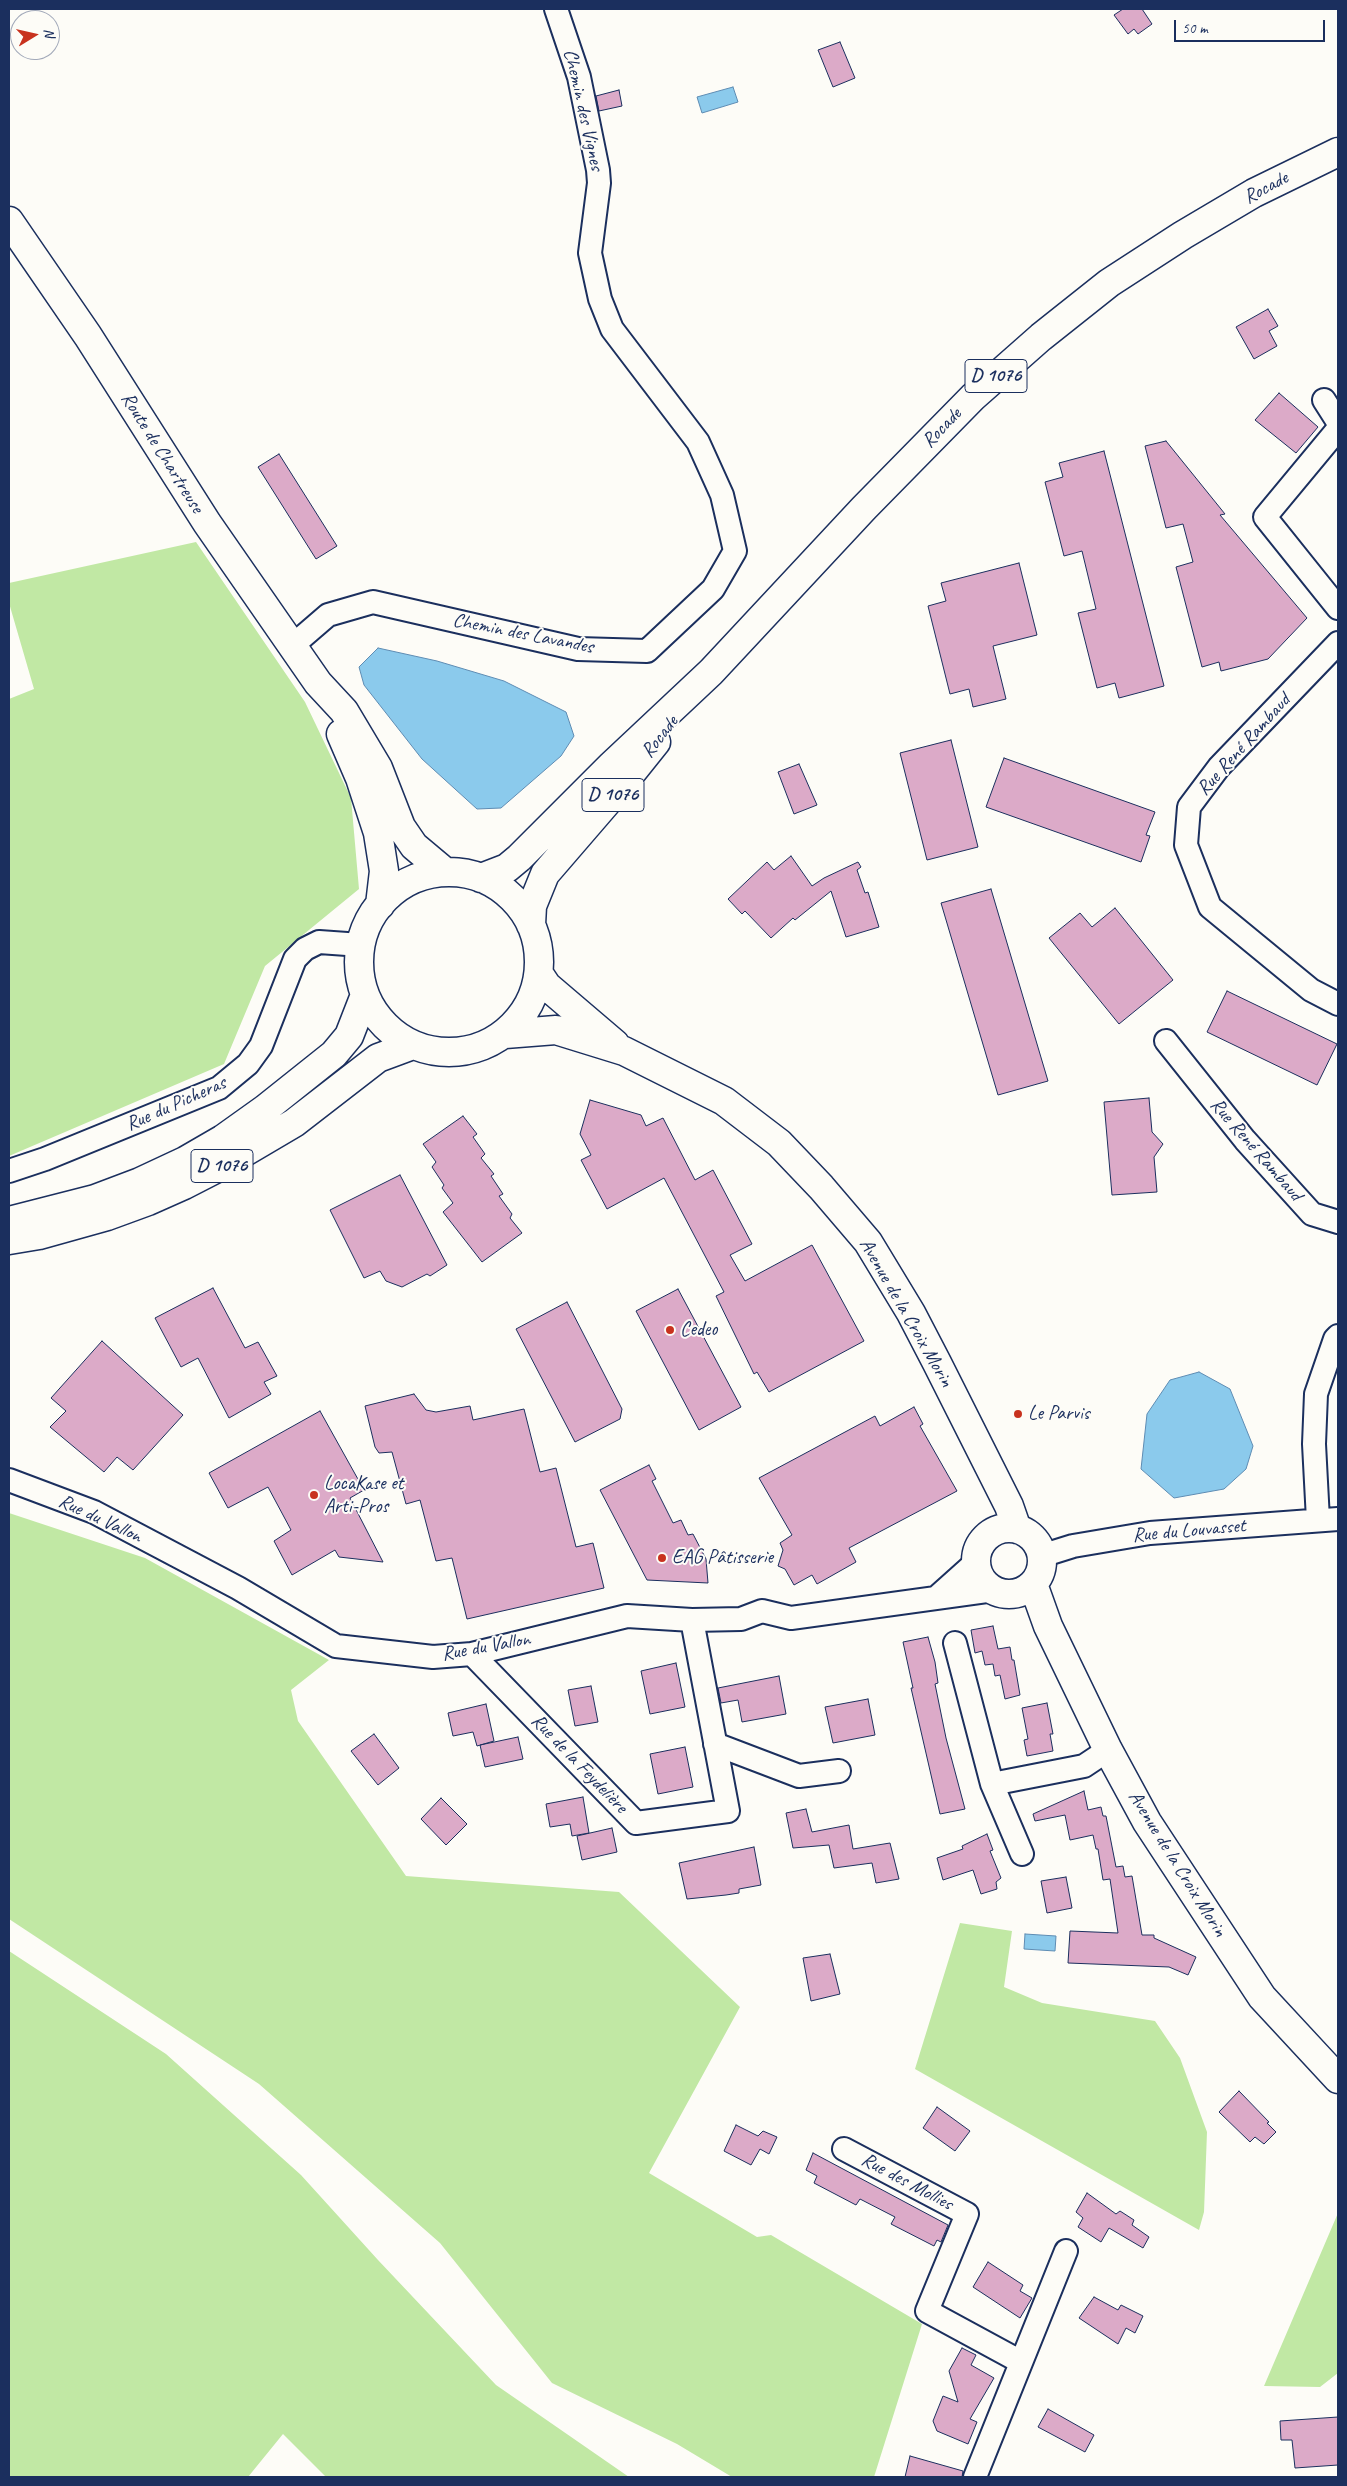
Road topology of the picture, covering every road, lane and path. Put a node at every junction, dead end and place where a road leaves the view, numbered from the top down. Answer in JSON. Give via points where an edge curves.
{"nodes":[{"id":1,"x":556,"y":9,"type":"edge"},
{"id":2,"x":1338,"y":152,"type":"edge"},
{"id":3,"x":599,"y":183,"type":"joint"},
{"id":4,"x":9,"y":221,"type":"edge"},
{"id":5,"x":1324,"y":400,"type":"dead end"},
{"id":6,"x":1338,"y":422,"type":"edge"},
{"id":7,"x":1338,"y":429,"type":"edge"},
{"id":8,"x":1338,"y":608,"type":"edge"},
{"id":9,"x":1338,"y":643,"type":"edge"},
{"id":10,"x":292,"y":646,"type":"junction"},
{"id":11,"x":711,"y":672,"type":"junction"},
{"id":12,"x":318,"y":683,"type":"junction"},
{"id":13,"x":445,"y":872,"type":"junction"},
{"id":14,"x":481,"y":878,"type":"junction"},
{"id":15,"x":380,"y":905,"type":"junction"},
{"id":16,"x":531,"y":925,"type":"junction"},
{"id":17,"x":361,"y":945,"type":"junction"},
{"id":18,"x":539,"y":974,"type":"junction"},
{"id":19,"x":365,"y":995,"type":"junction"},
{"id":20,"x":1338,"y":1004,"type":"edge"},
{"id":21,"x":505,"y":1034,"type":"junction"},
{"id":22,"x":1166,"y":1041,"type":"dead end"},
{"id":23,"x":413,"y":1045,"type":"junction"},
{"id":24,"x":624,"y":1051,"type":"junction"},
{"id":25,"x":9,"y":1171,"type":"edge"},
{"id":26,"x":9,"y":1221,"type":"edge"},
{"id":27,"x":1338,"y":1222,"type":"edge"},
{"id":28,"x":9,"y":1240,"type":"edge"},
{"id":29,"x":1338,"y":1336,"type":"edge"},
{"id":30,"x":993,"y":1475,"type":"junction"},
{"id":31,"x":9,"y":1480,"type":"edge"},
{"id":32,"x":1328,"y":1519,"type":"edge"},
{"id":33,"x":1017,"y":1528,"type":"junction"},
{"id":34,"x":986,"y":1536,"type":"junction"},
{"id":35,"x":1041,"y":1556,"type":"junction"},
{"id":36,"x":976,"y":1563,"type":"junction"},
{"id":37,"x":1033,"y":1584,"type":"junction"},
{"id":38,"x":999,"y":1592,"type":"junction"},
{"id":39,"x":937,"y":1596,"type":"junction"},
{"id":40,"x":692,"y":1620,"type":"junction"},
{"id":41,"x":1048,"y":1626,"type":"junction"},
{"id":42,"x":955,"y":1643,"type":"dead end"},
{"id":43,"x":472,"y":1654,"type":"junction"},
{"id":44,"x":715,"y":1744,"type":"junction"},
{"id":45,"x":1108,"y":1750,"type":"junction"},
{"id":46,"x":839,"y":1771,"type":"dead end"},
{"id":47,"x":992,"y":1784,"type":"junction"},
{"id":48,"x":1022,"y":1854,"type":"dead end"},
{"id":49,"x":1338,"y":2080,"type":"edge"},
{"id":50,"x":844,"y":2149,"type":"dead end"},
{"id":51,"x":1066,"y":2252,"type":"dead end"},
{"id":52,"x":1021,"y":2362,"type":"junction"},
{"id":53,"x":975,"y":2477,"type":"edge"}],
"edges":[{"from":1,"to":3,"type":"street","name":"Chemin des Vignes","via":[[579,77]]},
{"from":2,"to":11,"type":"main road","name":"Rocade","number":"D 1076","via":[[1254,193],[1183,235],[1109,283],[1041,337],[966,404]]},
{"from":3,"to":10,"type":"street","name":"Chemin des Lavandes","via":[[590,253],[612,329],[698,442],[722,495],[734,551],[713,589],[647,651],[578,649],[373,602],[328,616]]},
{"from":4,"to":10,"type":"main road","name":"Route de Chartreuse","via":[[88,336],[207,523]]},
{"from":5,"to":6,"type":"street"},
{"from":7,"to":8,"type":"street","via":[[1265,517]]},
{"from":9,"to":20,"type":"street","name":"Rue René Rambaud","via":[[1219,767],[1189,807],[1186,845],[1210,907],[1311,990]]},
{"from":10,"to":12,"type":"main road","name":"Route de Chartreuse"},
{"from":11,"to":14,"type":"main road","name":"Rocade","number":"D 1076","via":[[519,858],[507,868]]},
{"from":11,"to":16,"type":"main road","name":"Rocade","number":"D 1076","via":[[620,788],[545,874],[532,906]]},
{"from":12,"to":13,"type":"main road","name":"Route de Chartreuse","via":[[344,711],[363,740],[378,768],[401,827],[414,846]]},
{"from":12,"to":15,"type":"main road","name":"Route de Chartreuse","via":[[360,778],[378,833],[384,872]]},
{"from":13,"to":14,"type":"main road"},
{"from":13,"to":15,"type":"main road","via":[[420,876],[398,888]]},
{"from":14,"to":16,"type":"main road","via":[[502,889],[519,905]]},
{"from":15,"to":17,"type":"main road","via":[[368,924]]},
{"from":16,"to":18,"type":"main road","via":[[538,949]]},
{"from":17,"to":19,"type":"main road","via":[[359,970]]},
{"from":17,"to":25,"type":"street","name":"Rue du Picheras","via":[[319,942],[295,959],[261,1046],[248,1064],[219,1088]]},
{"from":18,"to":21,"type":"main road","via":[[528,1007]]},
{"from":18,"to":24,"type":"main road","name":"Avenue de la Croix Morin","via":[[547,986]]},
{"from":19,"to":23,"type":"main road","via":[[376,1016],[393,1033]]},
{"from":19,"to":26,"type":"main road","number":"D 1076","via":[[349,1036],[334,1054],[223,1139],[185,1161],[96,1199]]},
{"from":21,"to":23,"type":"main road","via":[[476,1049],[444,1053]]},
{"from":21,"to":24,"type":"main road","name":"Avenue de la Croix Morin","via":[[556,1030]]},
{"from":22,"to":27,"type":"street","name":"Rue René Rambaud","via":[[1245,1140],[1312,1214]]},
{"from":23,"to":28,"type":"main road","number":"D 1076","via":[[378,1058],[294,1123],[184,1184],[107,1216]]},
{"from":24,"to":30,"type":"main road","name":"Avenue de la Croix Morin","via":[[724,1101],[779,1143],[821,1187],[868,1242],[911,1313]]},
{"from":29,"to":32,"type":"street","via":[[1316,1394],[1314,1444]]},
{"from":30,"to":33,"type":"main road","name":"Avenue de la Croix Morin"},
{"from":30,"to":34,"type":"main road","name":"Avenue de la Croix Morin","via":[[992,1508]]},
{"from":31,"to":43,"type":"street","name":"Rue du Vallon","via":[[94,1512],[238,1588],[336,1646],[433,1657]]},
{"from":32,"to":35,"type":"street","name":"Rue du Louvasset","via":[[1150,1533],[1073,1546]]},
{"from":33,"to":34,"type":"main road","via":[[1006,1527]]},
{"from":33,"to":35,"type":"main road","via":[[1034,1539]]},
{"from":34,"to":36,"type":"main road","via":[[976,1553]]},
{"from":35,"to":37,"type":"main road","via":[[1042,1566]]},
{"from":36,"to":38,"type":"main road","via":[[985,1584]]},
{"from":36,"to":39,"type":"street","name":"Rue du Vallon"},
{"from":37,"to":38,"type":"main road","via":[[1025,1590]]},
{"from":37,"to":41,"type":"main road","name":"Avenue de la Croix Morin"},
{"from":38,"to":39,"type":"street","name":"Rue du Vallon"},
{"from":38,"to":41,"type":"main road","name":"Avenue de la Croix Morin"},
{"from":39,"to":40,"type":"street","name":"Rue du Vallon","via":[[907,1604],[791,1618],[762,1611],[741,1619]]},
{"from":40,"to":43,"type":"street","name":"Rue du Vallon","via":[[627,1616]]},
{"from":40,"to":44,"type":"street","name":"Rue de la Feydelière"},
{"from":41,"to":45,"type":"main road","name":"Avenue de la Croix Morin"},
{"from":42,"to":47,"type":"street"},
{"from":43,"to":44,"type":"street","name":"Rue de la Feydelière","via":[[636,1823],[728,1811]]},
{"from":44,"to":46,"type":"street","via":[[799,1776]]},
{"from":45,"to":47,"type":"street","via":[[1084,1766]]},
{"from":45,"to":49,"type":"main road","name":"Avenue de la Croix Morin","via":[[1147,1822],[1262,1997]]},
{"from":47,"to":48,"type":"street"},
{"from":50,"to":52,"type":"street","name":"Rue des Mollies","via":[[967,2214],[927,2311]]},
{"from":51,"to":52,"type":"street"},
{"from":52,"to":53,"type":"street"}]}
